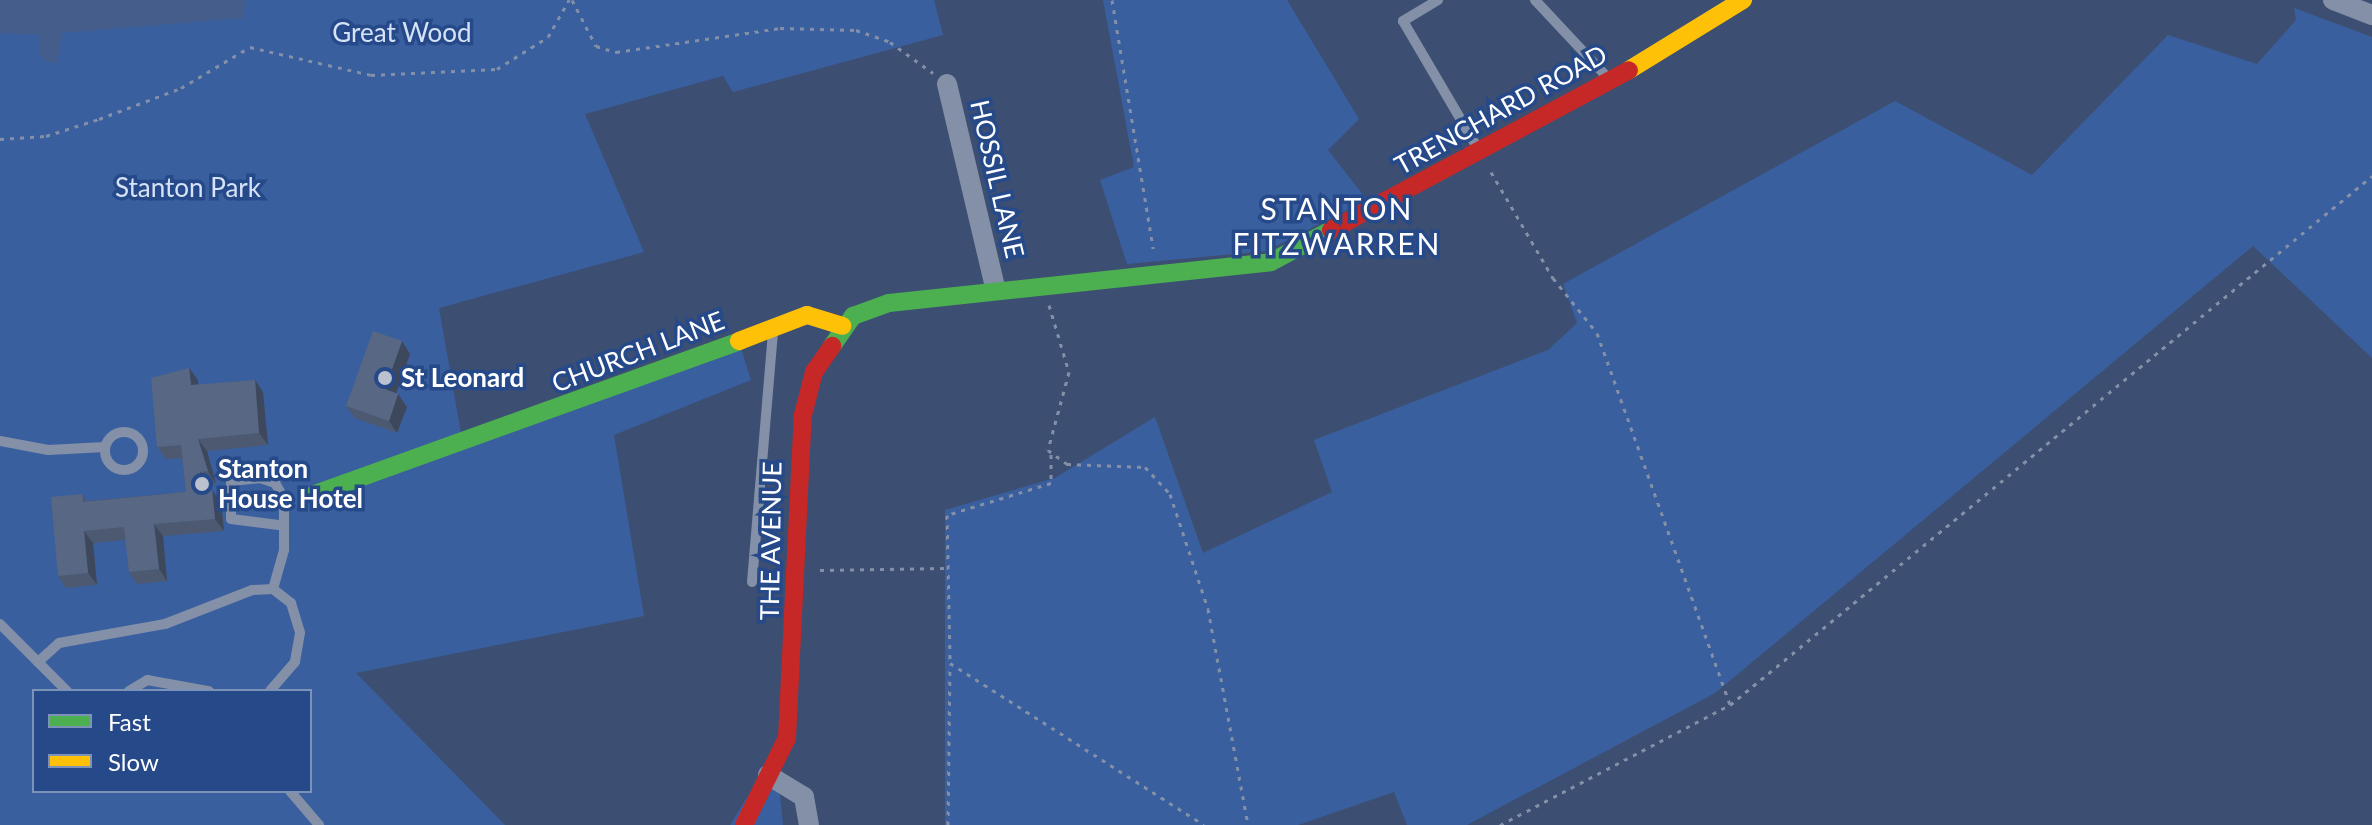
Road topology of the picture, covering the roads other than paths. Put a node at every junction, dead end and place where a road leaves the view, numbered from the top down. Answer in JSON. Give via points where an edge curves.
{"nodes":[{"id":1,"x":1438,"y":0,"type":"edge"},
{"id":2,"x":1535,"y":0,"type":"edge"},
{"id":3,"x":1743,"y":0,"type":"edge"},
{"id":4,"x":2333,"y":0,"type":"edge"},
{"id":5,"x":2372,"y":15,"type":"edge"},
{"id":6,"x":1610,"y":81,"type":"junction"},
{"id":7,"x":947,"y":84,"type":"road end"},
{"id":8,"x":1480,"y":153,"type":"junction"},
{"id":9,"x":995,"y":287,"type":"junction"},
{"id":10,"x":848,"y":321,"type":"junction"},
{"id":11,"x":773,"y":325,"type":"junction"},
{"id":12,"x":0,"y":441,"type":"edge"},
{"id":13,"x":105,"y":447,"type":"dead end"},
{"id":14,"x":315,"y":494,"type":"dead end"},
{"id":15,"x":279,"y":525,"type":"junction"},
{"id":16,"x":752,"y":582,"type":"dead end"},
{"id":17,"x":273,"y":589,"type":"junction"},
{"id":18,"x":0,"y":624,"type":"edge"},
{"id":19,"x":38,"y":662,"type":"junction"},
{"id":20,"x":65,"y":689,"type":"edge"},
{"id":21,"x":132,"y":689,"type":"edge"},
{"id":22,"x":198,"y":689,"type":"edge"},
{"id":23,"x":272,"y":689,"type":"edge"},
{"id":24,"x":768,"y":775,"type":"junction"},
{"id":25,"x":292,"y":793,"type":"edge"},
{"id":26,"x":319,"y":825,"type":"edge"},
{"id":27,"x":744,"y":825,"type":"edge"},
{"id":28,"x":809,"y":825,"type":"edge"}],
"edges":[{"from":1,"to":8,"type":"lane","via":[[1403,21]]},
{"from":2,"to":6,"type":"lane"},
{"from":3,"to":6,"type":"street","name":"TRENCHARD ROAD"},
{"from":4,"to":5,"type":"street"},
{"from":6,"to":8,"type":"street","name":"TRENCHARD ROAD"},
{"from":7,"to":9,"type":"street","name":"HOSSIL LANE"},
{"from":8,"to":9,"type":"street","name":"TRENCHARD ROAD","via":[[1271,262]]},
{"from":9,"to":10,"type":"street","name":"TRENCHARD ROAD","via":[[889,303]]},
{"from":10,"to":11,"type":"street","name":"CHURCH LANE","via":[[807,315]]},
{"from":10,"to":24,"type":"street","name":"THE AVENUE","via":[[814,372],[803,415],[787,738]]},
{"from":11,"to":14,"type":"street","name":"CHURCH LANE"},
{"from":11,"to":16,"type":"lane"},
{"from":12,"to":13,"type":"lane","via":[[48,450]]},
{"from":15,"to":15,"type":"lane","via":[[231,519],[231,481],[275,483],[284,499]]},
{"from":15,"to":17,"type":"lane","via":[[284,550]]},
{"from":17,"to":19,"type":"lane","via":[[252,590],[165,624],[59,643]]},
{"from":17,"to":23,"type":"lane","via":[[291,603],[300,633],[295,662]]},
{"from":18,"to":19,"type":"lane"},
{"from":19,"to":20,"type":"lane"},
{"from":21,"to":22,"type":"lane","via":[[147,680]]},
{"from":24,"to":27,"type":"street","name":"THE AVENUE"},
{"from":24,"to":28,"type":"street","via":[[797,789]]},
{"from":25,"to":26,"type":"lane"}]}
